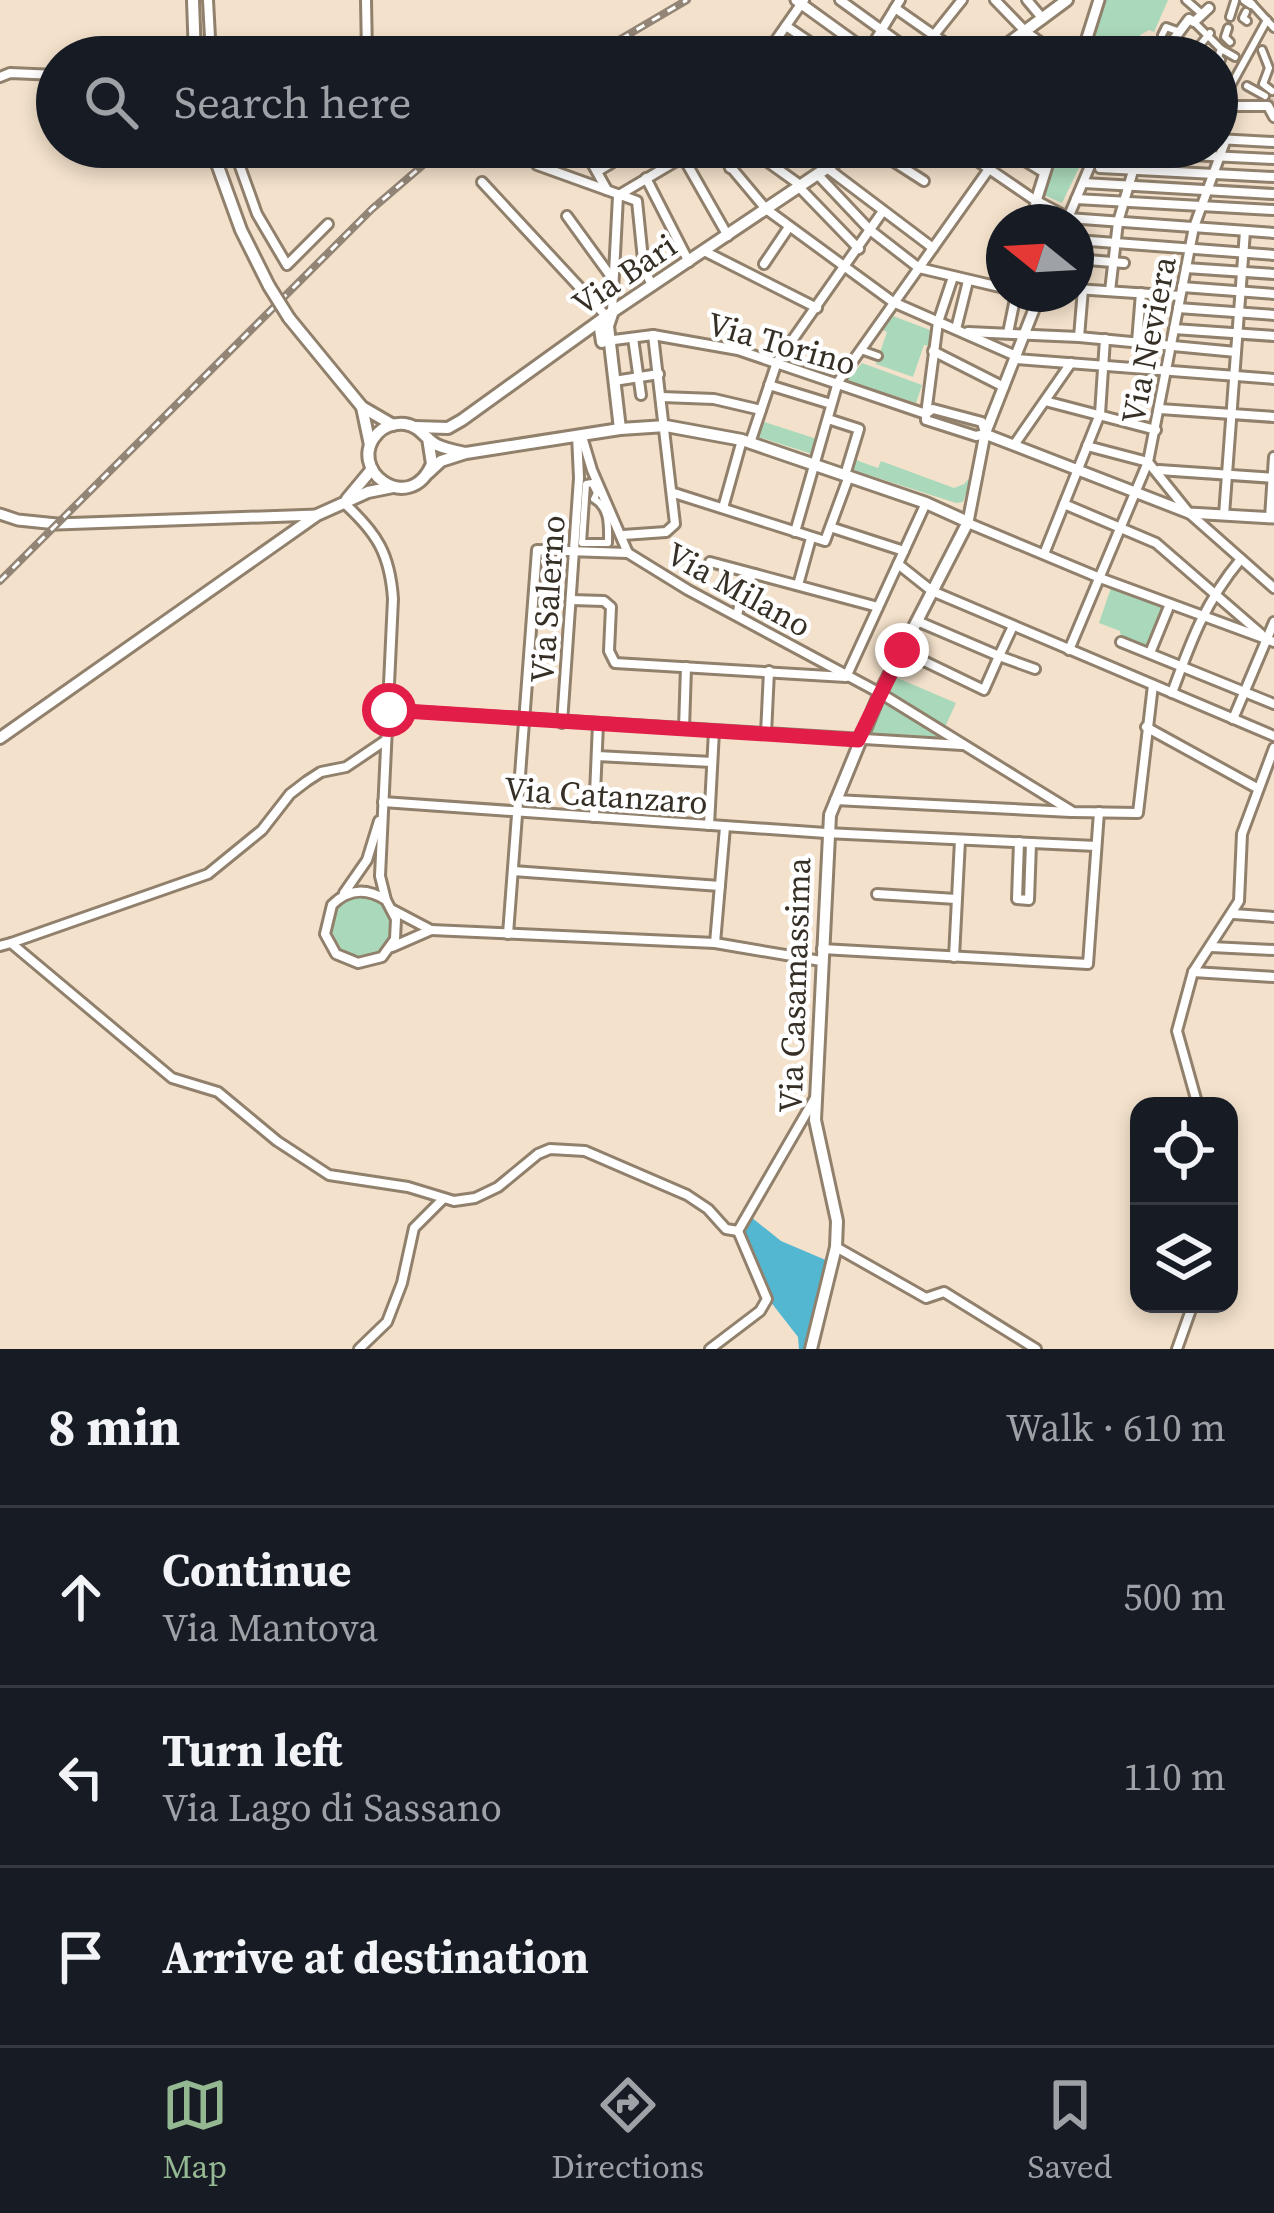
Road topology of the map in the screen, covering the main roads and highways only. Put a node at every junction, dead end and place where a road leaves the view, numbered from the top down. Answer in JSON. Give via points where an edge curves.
{"nodes":[{"id":1,"x":193,"y":0,"type":"edge"},
{"id":2,"x":1067,"y":0,"type":"edge"},
{"id":3,"x":194,"y":36,"type":"edge"},
{"id":4,"x":1021,"y":36,"type":"edge"},
{"id":5,"x":219,"y":168,"type":"edge"},
{"id":6,"x":827,"y":168,"type":"edge"},
{"id":7,"x":611,"y":329,"type":"junction"},
{"id":8,"x":362,"y":407,"type":"junction"},
{"id":9,"x":393,"y":425,"type":"junction"},
{"id":10,"x":415,"y":427,"type":"junction"},
{"id":11,"x":620,"y":429,"type":"junction"},
{"id":12,"x":428,"y":438,"type":"junction"},
{"id":13,"x":370,"y":448,"type":"junction"},
{"id":14,"x":466,"y":453,"type":"junction"},
{"id":15,"x":372,"y":469,"type":"junction"},
{"id":16,"x":428,"y":473,"type":"junction"},
{"id":17,"x":393,"y":487,"type":"junction"},
{"id":18,"x":344,"y":503,"type":"junction"},
{"id":19,"x":926,"y":503,"type":"junction"},
{"id":20,"x":968,"y":523,"type":"junction"},
{"id":21,"x":0,"y":737,"type":"edge"},
{"id":22,"x":811,"y":1349,"type":"edge"}],
"edges":[{"from":1,"to":3,"type":"main road"},
{"from":2,"to":4,"type":"main road"},
{"from":5,"to":8,"type":"main road","bridge":true,"via":[[269,286]]},
{"from":6,"to":7,"type":"main road","name":"Via Bari","via":[[653,286]]},
{"from":7,"to":10,"type":"main road","name":"Via Bari","via":[[581,335],[448,428]]},
{"from":7,"to":11,"type":"main road"},
{"from":8,"to":9,"type":"main road"},
{"from":8,"to":13,"type":"main road"},
{"from":9,"to":10,"type":"main road"},
{"from":9,"to":13,"type":"main road"},
{"from":10,"to":12,"type":"main road"},
{"from":11,"to":14,"type":"main road"},
{"from":11,"to":19,"type":"main road","via":[[666,426],[746,442]]},
{"from":12,"to":14,"type":"main road"},
{"from":12,"to":16,"type":"main road"},
{"from":13,"to":15,"type":"main road"},
{"from":14,"to":16,"type":"main road"},
{"from":15,"to":17,"type":"main road"},
{"from":15,"to":18,"type":"main road"},
{"from":16,"to":17,"type":"main road","via":[[413,486]]},
{"from":17,"to":18,"type":"main road"},
{"from":18,"to":21,"type":"main road"},
{"from":19,"to":20,"type":"main road"},
{"from":19,"to":20,"type":"main road","via":[[960,511]]},
{"from":20,"to":22,"type":"main road","name":"Via Casamassima","via":[[858,740],[826,833],[817,1139],[837,1221]]}]}
